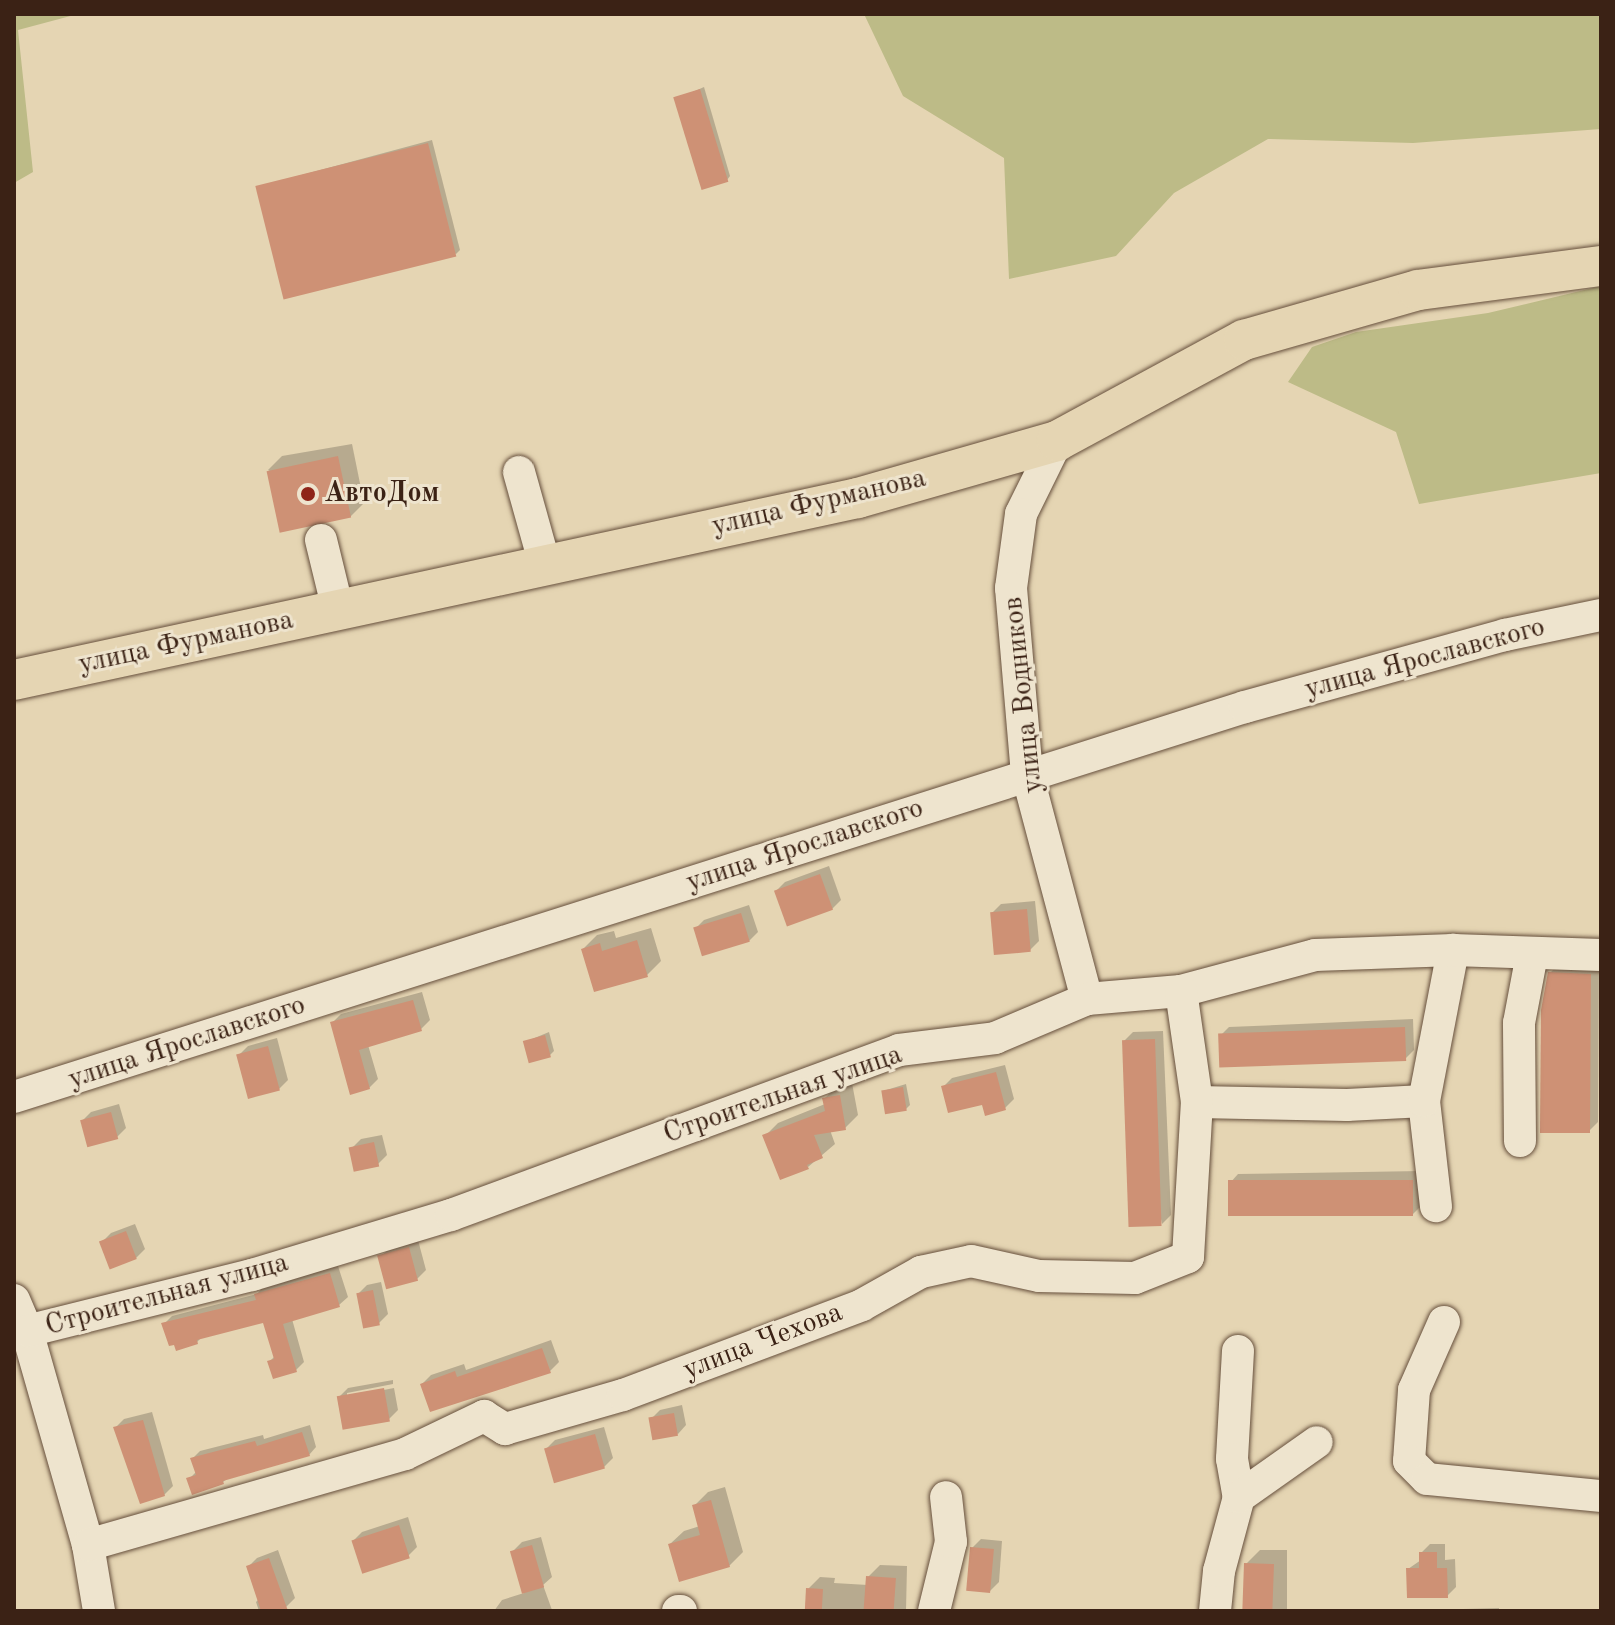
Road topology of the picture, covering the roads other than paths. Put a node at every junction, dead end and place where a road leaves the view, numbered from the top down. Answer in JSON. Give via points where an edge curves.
{"nodes":[{"id":1,"x":1601,"y":266,"type":"edge"},
{"id":2,"x":1057,"y":441,"type":"junction"},
{"id":3,"x":519,"y":472,"type":"dead end"},
{"id":4,"x":321,"y":540,"type":"dead end"},
{"id":5,"x":545,"y":565,"type":"junction"},
{"id":6,"x":338,"y":610,"type":"junction"},
{"id":7,"x":1601,"y":615,"type":"edge"},
{"id":8,"x":14,"y":680,"type":"edge"},
{"id":9,"x":1027,"y":774,"type":"junction"},
{"id":10,"x":1453,"y":950,"type":"junction"},
{"id":11,"x":1532,"y":954,"type":"junction"},
{"id":12,"x":1601,"y":955,"type":"edge"},
{"id":13,"x":1181,"y":991,"type":"junction"},
{"id":14,"x":1087,"y":999,"type":"junction"},
{"id":15,"x":14,"y":1097,"type":"edge"},
{"id":16,"x":1424,"y":1101,"type":"junction"},
{"id":17,"x":1197,"y":1102,"type":"junction"},
{"id":18,"x":1520,"y":1141,"type":"dead end"},
{"id":19,"x":1436,"y":1206,"type":"dead end"},
{"id":20,"x":14,"y":1300,"type":"edge"},
{"id":21,"x":1444,"y":1322,"type":"dead end"},
{"id":22,"x":27,"y":1331,"type":"junction"},
{"id":23,"x":1238,"y":1351,"type":"dead end"},
{"id":24,"x":1317,"y":1442,"type":"dead end"},
{"id":25,"x":1601,"y":1496,"type":"edge"},
{"id":26,"x":946,"y":1497,"type":"dead end"},
{"id":27,"x":1239,"y":1497,"type":"junction"},
{"id":28,"x":88,"y":1545,"type":"junction"},
{"id":29,"x":99,"y":1611,"type":"edge"},
{"id":30,"x":934,"y":1611,"type":"edge"},
{"id":31,"x":1215,"y":1611,"type":"edge"}],
"edges":[{"from":1,"to":2,"type":"main road","name":"улица Фурманова","via":[[1418,290],[1244,340]]},
{"from":2,"to":5,"type":"main road","name":"улица Фурманова","via":[[858,498]]},
{"from":2,"to":9,"type":"street","name":"улица Водников","via":[[1021,514],[1011,588]]},
{"from":3,"to":5,"type":"street"},
{"from":4,"to":6,"type":"street"},
{"from":5,"to":6,"type":"main road","name":"улица Фурманова"},
{"from":6,"to":8,"type":"main road","name":"улица Фурманова"},
{"from":7,"to":9,"type":"street","name":"улица Ярославского","via":[[1505,635],[1245,707]]},
{"from":9,"to":14,"type":"street","name":"улица Водников"},
{"from":9,"to":15,"type":"street","name":"улица Ярославского"},
{"from":10,"to":11,"type":"street","name":"Строительная улица"},
{"from":10,"to":13,"type":"street","name":"Строительная улица","via":[[1315,955]]},
{"from":10,"to":16,"type":"street"},
{"from":11,"to":12,"type":"street","name":"Строительная улица"},
{"from":11,"to":18,"type":"street","via":[[1519,1023]]},
{"from":13,"to":14,"type":"street","name":"Строительная улица"},
{"from":13,"to":17,"type":"street","name":"улица Чехова"},
{"from":14,"to":22,"type":"street","name":"Строительная улица","via":[[995,1038],[899,1050],[451,1215],[252,1275]]},
{"from":16,"to":17,"type":"street"},
{"from":16,"to":19,"type":"street"},
{"from":17,"to":28,"type":"street","name":"улица Чехова","via":[[1188,1257],[1135,1278],[1039,1276],[971,1261],[921,1272],[862,1305],[623,1395],[505,1429],[484,1416],[405,1454]]},
{"from":20,"to":22,"type":"street"},
{"from":21,"to":25,"type":"street","via":[[1414,1390],[1409,1461],[1427,1479]]},
{"from":22,"to":28,"type":"street"},
{"from":23,"to":27,"type":"street","via":[[1232,1459]]},
{"from":24,"to":27,"type":"street"},
{"from":26,"to":30,"type":"street","via":[[951,1542]]},
{"from":27,"to":31,"type":"street","via":[[1219,1571]]},
{"from":28,"to":29,"type":"street"}]}
